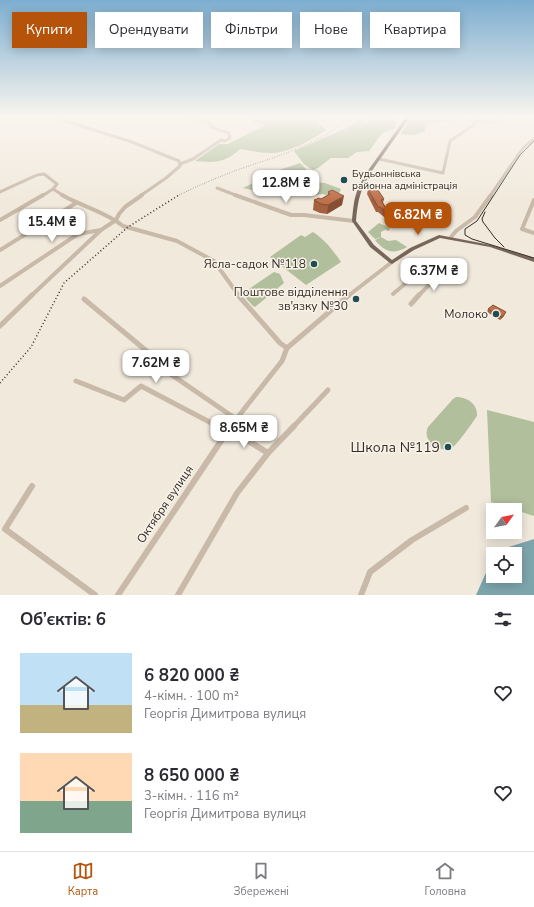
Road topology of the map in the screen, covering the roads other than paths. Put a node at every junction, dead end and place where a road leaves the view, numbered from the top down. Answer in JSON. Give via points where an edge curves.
{"nodes":[{"id":1,"x":139,"y":145,"type":"edge"},
{"id":2,"x":214,"y":145,"type":"edge"},
{"id":3,"x":390,"y":145,"type":"edge"},
{"id":4,"x":449,"y":145,"type":"edge"},
{"id":5,"x":527,"y":145,"type":"edge"},
{"id":6,"x":379,"y":159,"type":"junction"},
{"id":7,"x":180,"y":166,"type":"junction"},
{"id":8,"x":217,"y":188,"type":"dead end"},
{"id":9,"x":53,"y":189,"type":"junction"},
{"id":10,"x":0,"y":192,"type":"edge"},
{"id":11,"x":534,"y":201,"type":"edge"},
{"id":12,"x":76,"y":203,"type":"junction"},
{"id":13,"x":0,"y":220,"type":"edge"},
{"id":14,"x":116,"y":220,"type":"junction"},
{"id":15,"x":354,"y":221,"type":"junction"},
{"id":16,"x":102,"y":230,"type":"junction"},
{"id":17,"x":534,"y":233,"type":"edge"},
{"id":18,"x":451,"y":237,"type":"junction"},
{"id":19,"x":491,"y":246,"type":"junction"},
{"id":20,"x":0,"y":250,"type":"edge"},
{"id":21,"x":534,"y":256,"type":"edge"},
{"id":22,"x":534,"y":260,"type":"edge"},
{"id":23,"x":392,"y":262,"type":"junction"},
{"id":24,"x":435,"y":274,"type":"dead end"},
{"id":25,"x":425,"y":282,"type":"junction"},
{"id":26,"x":0,"y":286,"type":"edge"},
{"id":27,"x":393,"y":294,"type":"dead end"},
{"id":28,"x":84,"y":299,"type":"dead end"},
{"id":29,"x":411,"y":304,"type":"dead end"},
{"id":30,"x":0,"y":326,"type":"edge"},
{"id":31,"x":287,"y":348,"type":"junction"},
{"id":32,"x":76,"y":381,"type":"dead end"},
{"id":33,"x":328,"y":390,"type":"dead end"},
{"id":34,"x":236,"y":419,"type":"junction"},
{"id":35,"x":228,"y":430,"type":"junction"},
{"id":36,"x":268,"y":453,"type":"junction"},
{"id":37,"x":32,"y":486,"type":"dead end"},
{"id":38,"x":466,"y":508,"type":"dead end"},
{"id":39,"x":95,"y":595,"type":"edge"},
{"id":40,"x":118,"y":595,"type":"edge"},
{"id":41,"x":178,"y":595,"type":"edge"},
{"id":42,"x":360,"y":595,"type":"edge"}],
"edges":[{"from":1,"to":7,"type":"street","via":[[179,161]]},
{"from":2,"to":7,"type":"street"},
{"from":3,"to":6,"type":"main road"},
{"from":4,"to":6,"type":"street","via":[[443,173]]},
{"from":5,"to":18,"type":"street","via":[[475,217]]},
{"from":6,"to":15,"type":"main road","via":[[358,192]]},
{"from":7,"to":14,"type":"street","via":[[126,206],[117,215]]},
{"from":8,"to":15,"type":"street","via":[[291,215]]},
{"from":9,"to":10,"type":"street","via":[[57,184],[44,174]]},
{"from":9,"to":12,"type":"street"},
{"from":9,"to":13,"type":"street"},
{"from":11,"to":17,"type":"street","via":[[522,229]]},
{"from":12,"to":14,"type":"street"},
{"from":12,"to":20,"type":"street"},
{"from":14,"to":16,"type":"street"},
{"from":14,"to":31,"type":"street","via":[[119,224],[134,230],[177,241],[214,262],[250,310]]},
{"from":15,"to":23,"type":"main road","via":[[372,246]]},
{"from":16,"to":26,"type":"street","via":[[78,234]]},
{"from":16,"to":30,"type":"street"},
{"from":18,"to":19,"type":"main road"},
{"from":18,"to":23,"type":"main road","via":[[434,238]]},
{"from":19,"to":21,"type":"main road","via":[[503,246]]},
{"from":19,"to":22,"type":"main road"},
{"from":23,"to":31,"type":"street","name":"Октября вулиця"},
{"from":24,"to":25,"type":"street"},
{"from":25,"to":27,"type":"street","via":[[414,277]]},
{"from":25,"to":29,"type":"street","via":[[430,284]]},
{"from":28,"to":34,"type":"street","via":[[169,373]]},
{"from":31,"to":34,"type":"street","name":"Октября вулиця","via":[[282,361]]},
{"from":32,"to":35,"type":"street","via":[[124,400],[141,386]]},
{"from":33,"to":36,"type":"street"},
{"from":34,"to":35,"type":"street","name":"Октября вулиця"},
{"from":35,"to":36,"type":"street"},
{"from":35,"to":40,"type":"street","name":"Октября вулиця"},
{"from":36,"to":41,"type":"street","via":[[236,493]]},
{"from":37,"to":39,"type":"street","via":[[5,529]]},
{"from":38,"to":42,"type":"street","via":[[412,540],[370,572]]}]}
